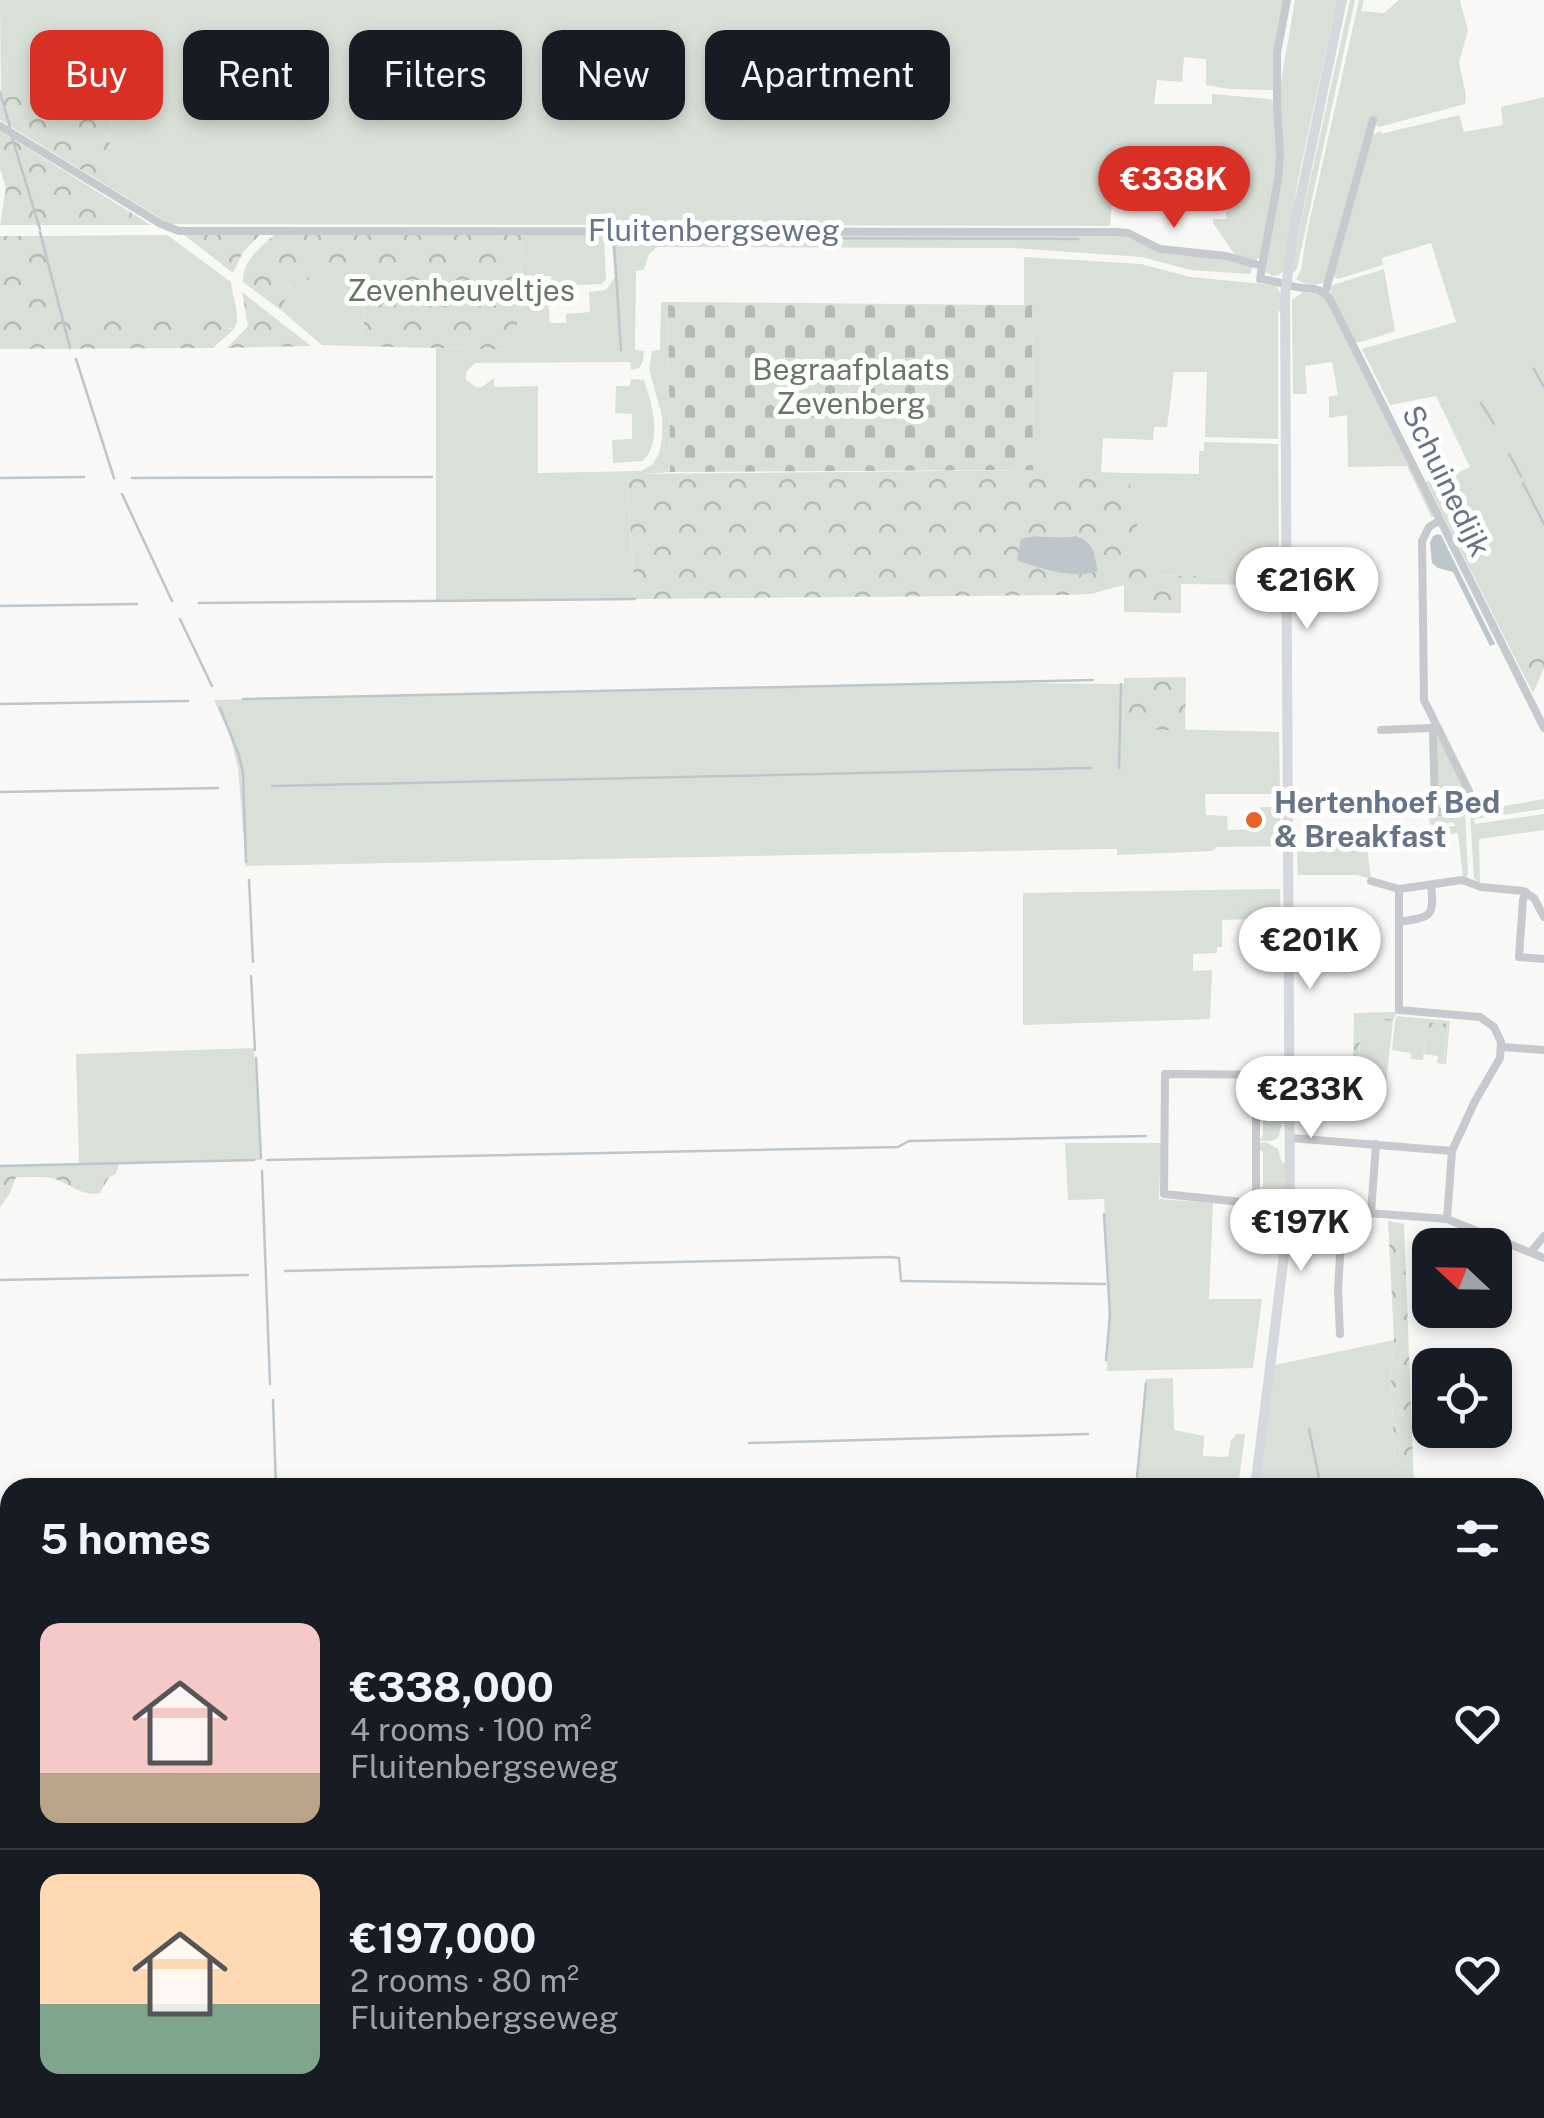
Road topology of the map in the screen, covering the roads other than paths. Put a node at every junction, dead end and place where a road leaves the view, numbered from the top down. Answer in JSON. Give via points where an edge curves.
{"nodes":[{"id":1,"x":1287,"y":0,"type":"edge"},
{"id":2,"x":1344,"y":1,"type":"edge"},
{"id":3,"x":1373,"y":120,"type":"dead end"},
{"id":4,"x":0,"y":126,"type":"edge"},
{"id":5,"x":1262,"y":266,"type":"junction"},
{"id":6,"x":1286,"y":283,"type":"junction"},
{"id":7,"x":1325,"y":292,"type":"junction"},
{"id":8,"x":1440,"y":520,"type":"junction"},
{"id":9,"x":1544,"y":728,"type":"edge"},
{"id":10,"x":1436,"y":729,"type":"junction"},
{"id":11,"x":1381,"y":730,"type":"dead end"},
{"id":12,"x":1371,"y":881,"type":"dead end"},
{"id":13,"x":1431,"y":885,"type":"junction"},
{"id":14,"x":1399,"y":889,"type":"junction"},
{"id":15,"x":1526,"y":892,"type":"junction"},
{"id":16,"x":1544,"y":917,"type":"edge"},
{"id":17,"x":1399,"y":922,"type":"junction"},
{"id":18,"x":1544,"y":959,"type":"edge"},
{"id":19,"x":1502,"y":1048,"type":"junction"},
{"id":20,"x":1544,"y":1050,"type":"edge"},
{"id":21,"x":1256,"y":1075,"type":"junction"},
{"id":22,"x":1290,"y":1075,"type":"junction"},
{"id":23,"x":1290,"y":1138,"type":"junction"},
{"id":24,"x":1376,"y":1144,"type":"junction"},
{"id":25,"x":1452,"y":1152,"type":"junction"},
{"id":26,"x":1256,"y":1203,"type":"junction"},
{"id":27,"x":1290,"y":1206,"type":"junction"},
{"id":28,"x":1344,"y":1210,"type":"junction"},
{"id":29,"x":1371,"y":1212,"type":"junction"},
{"id":30,"x":1447,"y":1218,"type":"junction"},
{"id":31,"x":1544,"y":1236,"type":"edge"},
{"id":32,"x":1530,"y":1252,"type":"junction"},
{"id":33,"x":1544,"y":1258,"type":"edge"},
{"id":34,"x":1340,"y":1334,"type":"dead end"},
{"id":35,"x":1256,"y":1478,"type":"edge"}],
"edges":[{"from":1,"to":5,"type":"street","via":[[1277,53],[1278,180]]},
{"from":2,"to":6,"type":"street"},
{"from":3,"to":7,"type":"street"},
{"from":4,"to":5,"type":"street","name":"Fluitenbergseweg","via":[[179,231],[1110,232],[1160,249]]},
{"from":5,"to":6,"type":"street","name":"Fluitenbergseweg","via":[[1260,279]]},
{"from":6,"to":7,"type":"street"},
{"from":6,"to":22,"type":"street"},
{"from":7,"to":8,"type":"street","name":"Schuinedijk"},
{"from":8,"to":9,"type":"street","name":"Schuinedijk"},
{"from":8,"to":10,"type":"street","via":[[1425,532],[1421,555],[1424,700]]},
{"from":10,"to":10,"type":"street","via":[[1470,791],[1464,809],[1435,808]]},
{"from":10,"to":11,"type":"street"},
{"from":12,"to":14,"type":"street"},
{"from":13,"to":14,"type":"street"},
{"from":13,"to":15,"type":"street","via":[[1462,880]]},
{"from":13,"to":17,"type":"street","via":[[1430,914]]},
{"from":14,"to":17,"type":"street"},
{"from":15,"to":16,"type":"street"},
{"from":15,"to":18,"type":"street","via":[[1519,957]]},
{"from":17,"to":19,"type":"street","via":[[1399,1010],[1480,1017],[1494,1027]]},
{"from":19,"to":20,"type":"street"},
{"from":19,"to":25,"type":"street"},
{"from":21,"to":22,"type":"street"},
{"from":21,"to":26,"type":"street"},
{"from":21,"to":26,"type":"street","via":[[1166,1074],[1164,1194]]},
{"from":22,"to":23,"type":"street"},
{"from":23,"to":24,"type":"street"},
{"from":23,"to":27,"type":"street"},
{"from":24,"to":25,"type":"street"},
{"from":24,"to":29,"type":"street"},
{"from":25,"to":30,"type":"street"},
{"from":26,"to":27,"type":"street"},
{"from":27,"to":28,"type":"street"},
{"from":27,"to":35,"type":"street"},
{"from":28,"to":29,"type":"street"},
{"from":28,"to":34,"type":"street"},
{"from":29,"to":30,"type":"street"},
{"from":30,"to":32,"type":"street"},
{"from":31,"to":32,"type":"street"},
{"from":32,"to":33,"type":"street"}]}
